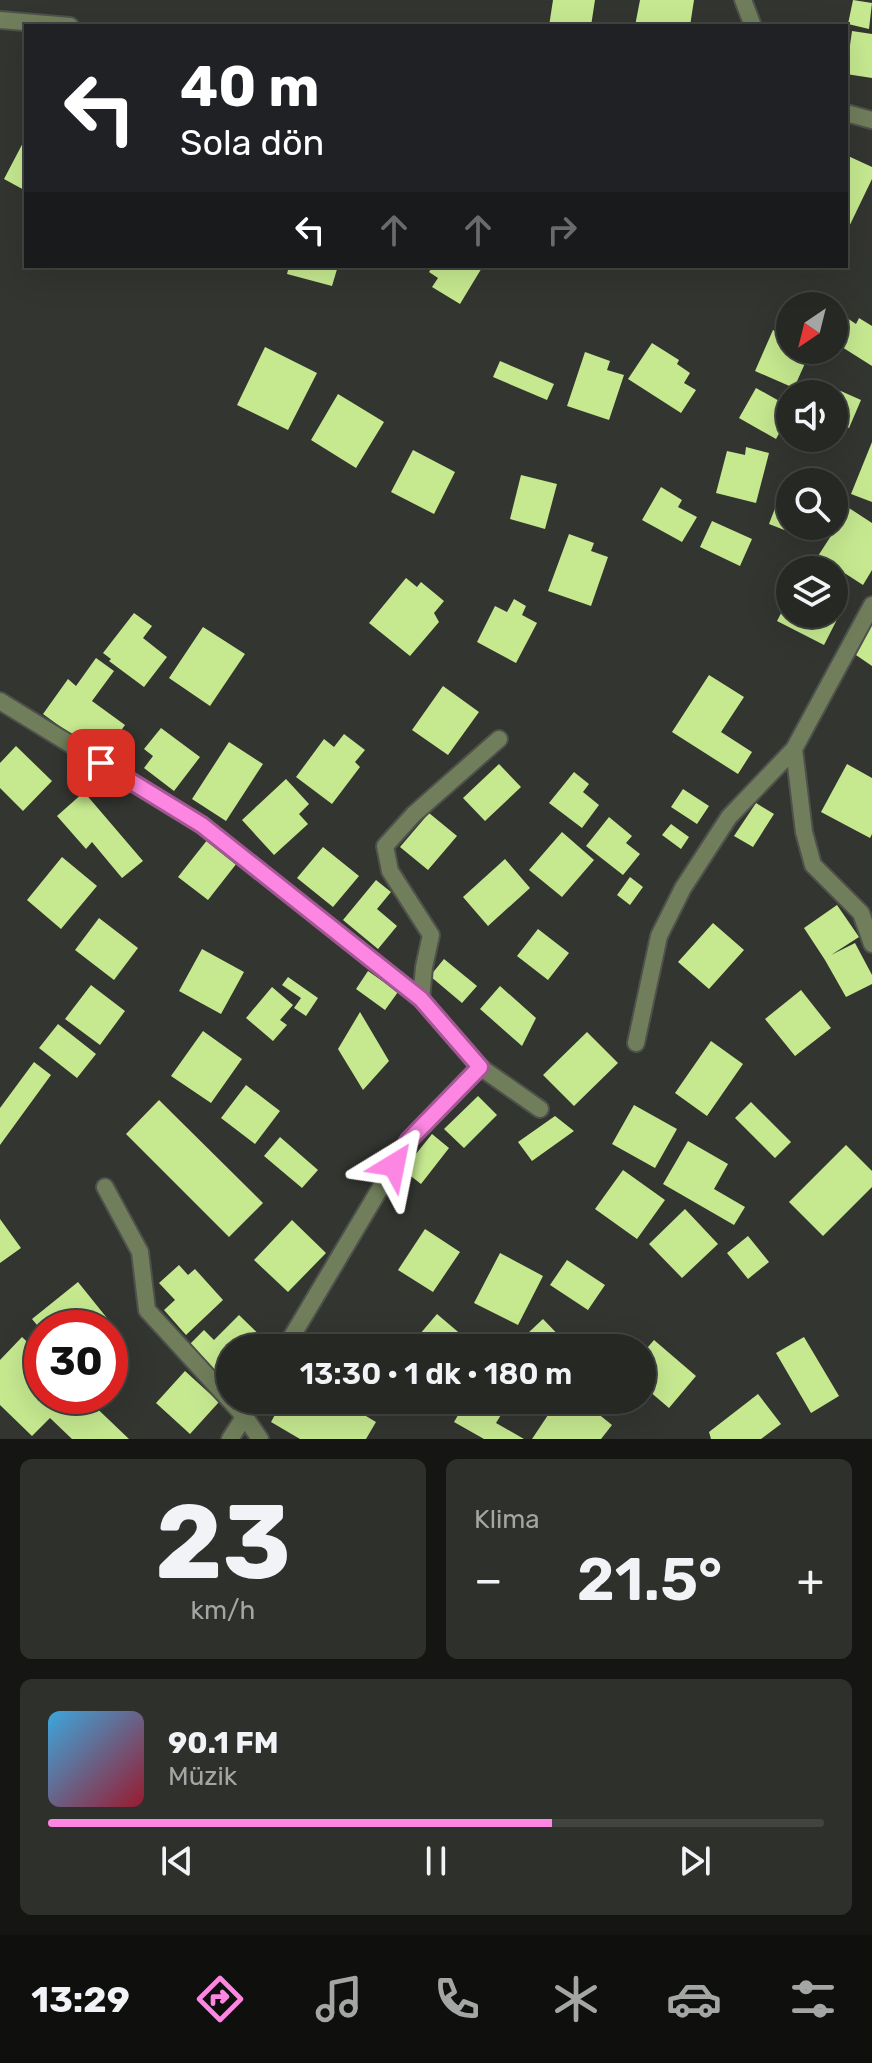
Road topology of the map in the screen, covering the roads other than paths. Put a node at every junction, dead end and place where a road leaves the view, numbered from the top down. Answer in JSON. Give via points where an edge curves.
{"nodes":[{"id":1,"x":743,"y":0,"type":"edge"},
{"id":2,"x":0,"y":20,"type":"edge"},
{"id":3,"x":47,"y":24,"type":"edge"},
{"id":4,"x":752,"y":24,"type":"edge"},
{"id":5,"x":848,"y":114,"type":"edge"},
{"id":6,"x":872,"y":120,"type":"edge"},
{"id":7,"x":872,"y":605,"type":"edge"},
{"id":8,"x":0,"y":701,"type":"edge"},
{"id":9,"x":499,"y":739,"type":"dead end"},
{"id":10,"x":794,"y":749,"type":"junction"},
{"id":11,"x":872,"y":944,"type":"edge"},
{"id":12,"x":421,"y":999,"type":"junction"},
{"id":13,"x":636,"y":1043,"type":"dead end"},
{"id":14,"x":480,"y":1067,"type":"junction"},
{"id":15,"x":540,"y":1109,"type":"dead end"},
{"id":16,"x":105,"y":1187,"type":"dead end"},
{"id":17,"x":293,"y":1334,"type":"edge"},
{"id":18,"x":247,"y":1414,"type":"edge"},
{"id":19,"x":245,"y":1417,"type":"junction"},
{"id":20,"x":230,"y":1439,"type":"edge"},
{"id":21,"x":260,"y":1439,"type":"edge"}],
"edges":[{"from":1,"to":4,"type":"street"},
{"from":2,"to":3,"type":"street"},
{"from":5,"to":6,"type":"street"},
{"from":7,"to":10,"type":"street"},
{"from":8,"to":12,"type":"street","via":[[202,825]]},
{"from":9,"to":12,"type":"street","via":[[385,846],[390,871],[431,935]]},
{"from":10,"to":11,"type":"street","via":[[813,865],[861,913]]},
{"from":10,"to":13,"type":"street","via":[[729,817],[683,888],[659,936]]},
{"from":12,"to":14,"type":"street"},
{"from":14,"to":15,"type":"street"},
{"from":14,"to":17,"type":"street","via":[[409,1140]]},
{"from":16,"to":19,"type":"street","via":[[140,1252],[147,1310]]},
{"from":18,"to":19,"type":"street"},
{"from":19,"to":20,"type":"street"},
{"from":19,"to":21,"type":"street"}]}
